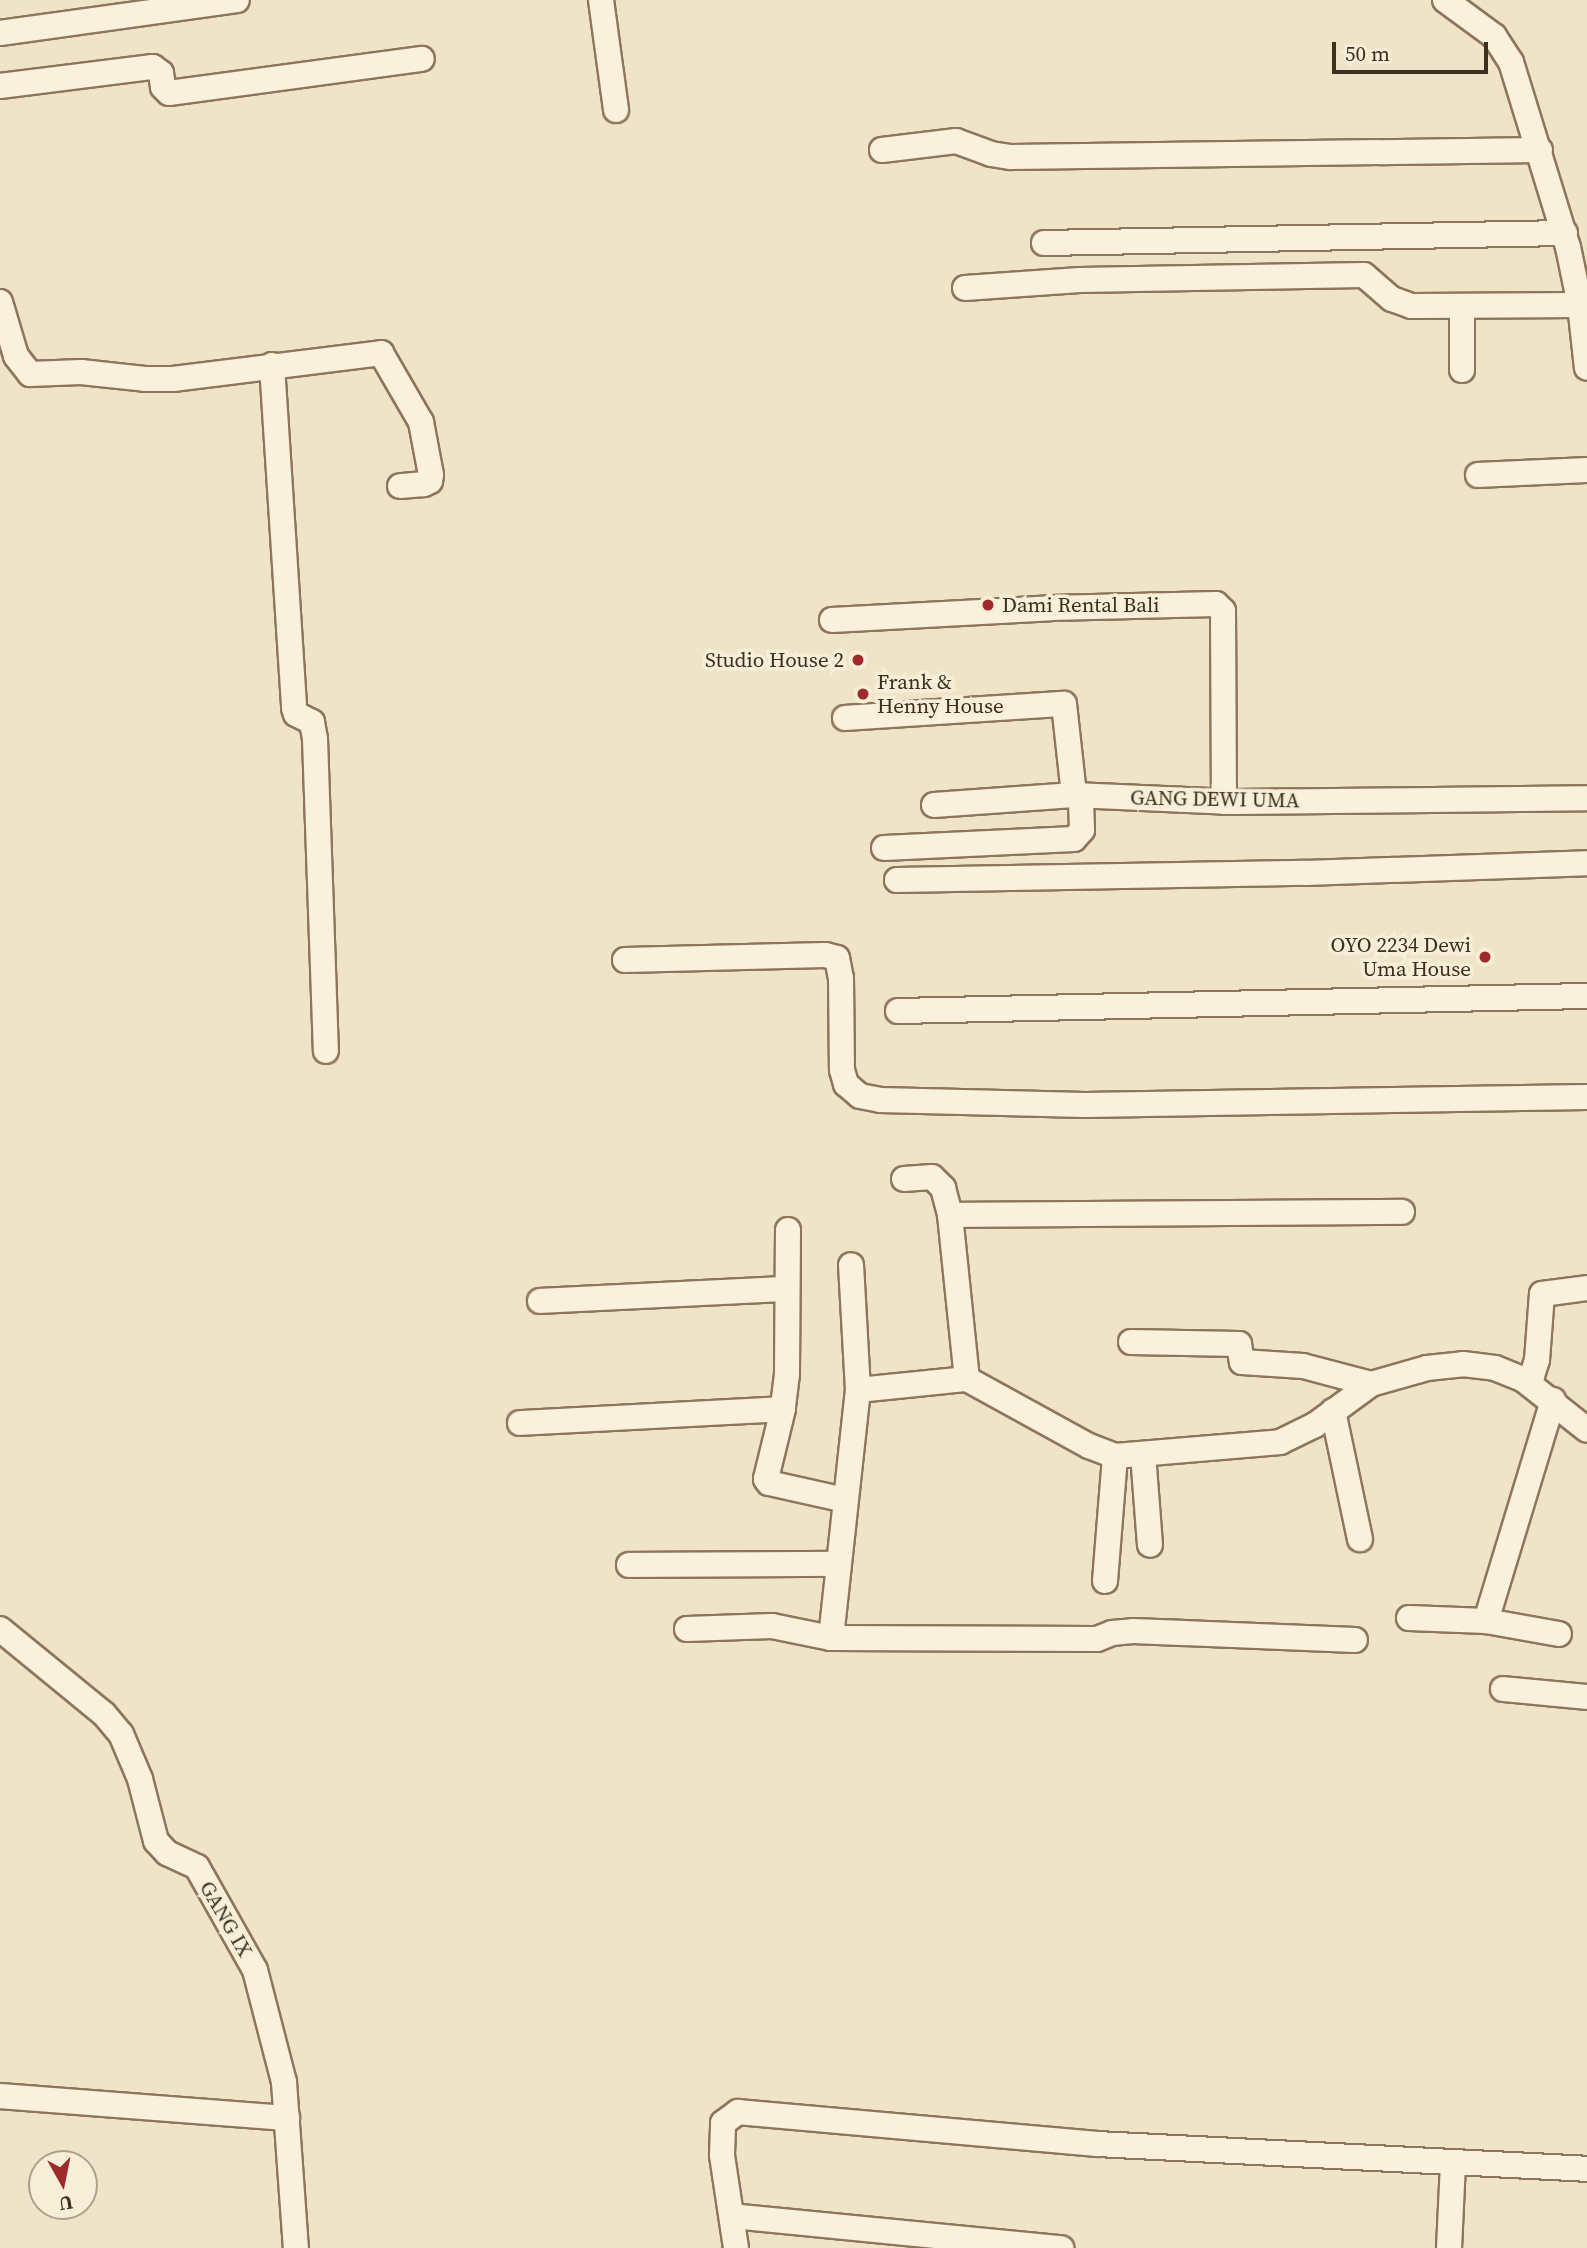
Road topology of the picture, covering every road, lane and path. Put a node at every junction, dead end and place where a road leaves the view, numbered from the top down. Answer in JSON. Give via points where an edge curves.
{"nodes":[{"id":1,"x":237,"y":0,"type":"edge"},
{"id":2,"x":601,"y":0,"type":"edge"},
{"id":3,"x":1446,"y":0,"type":"edge"},
{"id":4,"x":0,"y":33,"type":"edge"},
{"id":5,"x":422,"y":59,"type":"dead end"},
{"id":6,"x":0,"y":86,"type":"edge"},
{"id":7,"x":616,"y":110,"type":"dead end"},
{"id":8,"x":882,"y":150,"type":"dead end"},
{"id":9,"x":1539,"y":150,"type":"junction"},
{"id":10,"x":1565,"y":233,"type":"junction"},
{"id":11,"x":1044,"y":243,"type":"dead end"},
{"id":12,"x":965,"y":288,"type":"dead end"},
{"id":13,"x":0,"y":302,"type":"edge"},
{"id":14,"x":1580,"y":305,"type":"junction"},
{"id":15,"x":1462,"y":307,"type":"junction"},
{"id":16,"x":272,"y":365,"type":"junction"},
{"id":17,"x":1587,"y":368,"type":"edge"},
{"id":18,"x":1462,"y":370,"type":"dead end"},
{"id":19,"x":1587,"y":470,"type":"edge"},
{"id":20,"x":1478,"y":475,"type":"dead end"},
{"id":21,"x":400,"y":486,"type":"dead end"},
{"id":22,"x":832,"y":620,"type":"dead end"},
{"id":23,"x":845,"y":718,"type":"dead end"},
{"id":24,"x":1077,"y":795,"type":"junction"},
{"id":25,"x":1587,"y":798,"type":"edge"},
{"id":26,"x":1224,"y":802,"type":"junction"},
{"id":27,"x":934,"y":805,"type":"dead end"},
{"id":28,"x":884,"y":848,"type":"dead end"},
{"id":29,"x":1587,"y":863,"type":"edge"},
{"id":30,"x":897,"y":880,"type":"dead end"},
{"id":31,"x":625,"y":960,"type":"dead end"},
{"id":32,"x":1587,"y":996,"type":"edge"},
{"id":33,"x":898,"y":1011,"type":"dead end"},
{"id":34,"x":326,"y":1051,"type":"dead end"},
{"id":35,"x":1587,"y":1097,"type":"edge"},
{"id":36,"x":904,"y":1179,"type":"dead end"},
{"id":37,"x":1402,"y":1212,"type":"dead end"},
{"id":38,"x":950,"y":1215,"type":"junction"},
{"id":39,"x":788,"y":1230,"type":"dead end"},
{"id":40,"x":851,"y":1265,"type":"dead end"},
{"id":41,"x":1587,"y":1288,"type":"edge"},
{"id":42,"x":787,"y":1289,"type":"junction"},
{"id":43,"x":540,"y":1301,"type":"dead end"},
{"id":44,"x":1131,"y":1342,"type":"dead end"},
{"id":45,"x":967,"y":1379,"type":"junction"},
{"id":46,"x":1524,"y":1380,"type":"junction"},
{"id":47,"x":1371,"y":1384,"type":"junction"},
{"id":48,"x":858,"y":1391,"type":"junction"},
{"id":49,"x":1553,"y":1400,"type":"junction"},
{"id":50,"x":783,"y":1409,"type":"junction"},
{"id":51,"x":1333,"y":1411,"type":"junction"},
{"id":52,"x":520,"y":1423,"type":"dead end"},
{"id":53,"x":1587,"y":1430,"type":"edge"},
{"id":54,"x":1143,"y":1454,"type":"junction"},
{"id":55,"x":1115,"y":1456,"type":"junction"},
{"id":56,"x":845,"y":1500,"type":"junction"},
{"id":57,"x":1360,"y":1539,"type":"dead end"},
{"id":58,"x":1150,"y":1545,"type":"dead end"},
{"id":59,"x":629,"y":1564,"type":"dead end"},
{"id":60,"x":838,"y":1564,"type":"junction"},
{"id":61,"x":1105,"y":1581,"type":"dead end"},
{"id":62,"x":1409,"y":1618,"type":"dead end"},
{"id":63,"x":1486,"y":1621,"type":"junction"},
{"id":64,"x":0,"y":1629,"type":"edge"},
{"id":65,"x":687,"y":1629,"type":"dead end"},
{"id":66,"x":1559,"y":1634,"type":"dead end"},
{"id":67,"x":831,"y":1638,"type":"junction"},
{"id":68,"x":1355,"y":1640,"type":"dead end"},
{"id":69,"x":1503,"y":1689,"type":"dead end"},
{"id":70,"x":1587,"y":1697,"type":"edge"},
{"id":71,"x":0,"y":2096,"type":"edge"},
{"id":72,"x":280,"y":2117,"type":"junction"},
{"id":73,"x":1453,"y":2164,"type":"junction"},
{"id":74,"x":1587,"y":2169,"type":"edge"},
{"id":75,"x":732,"y":2216,"type":"junction"},
{"id":76,"x":296,"y":2248,"type":"edge"},
{"id":77,"x":736,"y":2248,"type":"edge"},
{"id":78,"x":1061,"y":2248,"type":"edge"},
{"id":79,"x":1449,"y":2248,"type":"edge"},
{"id":80,"x":1460,"y":2248,"type":"edge"}],
"edges":[{"from":1,"to":4,"type":"street"},
{"from":2,"to":7,"type":"street"},
{"from":3,"to":9,"type":"street","via":[[1494,36],[1511,61]]},
{"from":5,"to":6,"type":"street","via":[[169,93],[163,87],[162,73],[153,67]]},
{"from":8,"to":9,"type":"street","via":[[949,141],[1011,157]]},
{"from":9,"to":10,"type":"street"},
{"from":10,"to":11,"type":"street"},
{"from":10,"to":14,"type":"street"},
{"from":12,"to":15,"type":"street","via":[[1080,280],[1364,275],[1392,299],[1411,306]]},
{"from":13,"to":16,"type":"street","via":[[16,356],[30,374],[81,372],[173,379]]},
{"from":14,"to":15,"type":"street"},
{"from":14,"to":17,"type":"street"},
{"from":15,"to":18,"type":"street"},
{"from":16,"to":21,"type":"street","via":[[373,352],[386,357],[421,422],[430,475],[424,484]]},
{"from":16,"to":34,"type":"street","via":[[293,708],[312,722],[315,739]]},
{"from":19,"to":20,"type":"street"},
{"from":22,"to":26,"type":"street","via":[[1216,604],[1223,611]]},
{"from":23,"to":24,"type":"street","via":[[1064,704]]},
{"from":24,"to":26,"type":"street","name":"GANG DEWI UMA"},
{"from":24,"to":27,"type":"street","name":"GANG DEWI UMA"},
{"from":24,"to":28,"type":"street","via":[[1082,830],[1074,839]]},
{"from":25,"to":26,"type":"street","name":"GANG DEWI UMA"},
{"from":29,"to":30,"type":"street"},
{"from":31,"to":35,"type":"street","via":[[837,958],[846,1084],[860,1096],[880,1100],[1085,1105]]},
{"from":32,"to":33,"type":"street"},
{"from":36,"to":38,"type":"street","via":[[937,1179]]},
{"from":37,"to":38,"type":"street"},
{"from":38,"to":45,"type":"street"},
{"from":39,"to":42,"type":"street"},
{"from":40,"to":48,"type":"street"},
{"from":41,"to":46,"type":"street","via":[[1542,1294],[1537,1360],[1532,1376]]},
{"from":42,"to":43,"type":"street"},
{"from":42,"to":50,"type":"street"},
{"from":44,"to":47,"type":"street","via":[[1239,1344],[1242,1362],[1303,1366]]},
{"from":45,"to":48,"type":"street"},
{"from":45,"to":55,"type":"street"},
{"from":46,"to":47,"type":"street","via":[[1495,1368],[1463,1364],[1427,1368]]},
{"from":46,"to":49,"type":"street"},
{"from":47,"to":51,"type":"street"},
{"from":48,"to":56,"type":"street"},
{"from":49,"to":53,"type":"street"},
{"from":49,"to":63,"type":"street"},
{"from":50,"to":52,"type":"street"},
{"from":50,"to":56,"type":"street","via":[[766,1479]]},
{"from":51,"to":54,"type":"street","via":[[1280,1442]]},
{"from":51,"to":57,"type":"street"},
{"from":54,"to":55,"type":"street"},
{"from":54,"to":58,"type":"street"},
{"from":55,"to":61,"type":"street"},
{"from":56,"to":60,"type":"street"},
{"from":59,"to":60,"type":"street"},
{"from":60,"to":67,"type":"street"},
{"from":62,"to":63,"type":"street"},
{"from":63,"to":66,"type":"street"},
{"from":64,"to":72,"type":"street","name":"GANG IX","via":[[103,1714],[127,1742],[156,1841],[167,1853],[197,1867],[255,1970],[284,2082]]},
{"from":65,"to":67,"type":"street","via":[[772,1626]]},
{"from":67,"to":68,"type":"street","via":[[1097,1639],[1133,1631]]},
{"from":69,"to":70,"type":"street"},
{"from":71,"to":72,"type":"street"},
{"from":72,"to":76,"type":"street","name":"GANG IX","via":[[294,2199]]},
{"from":73,"to":74,"type":"street"},
{"from":73,"to":75,"type":"street","via":[[1097,2144],[738,2112],[723,2123],[722,2155]]},
{"from":73,"to":79,"type":"street"},
{"from":75,"to":77,"type":"street"},
{"from":75,"to":78,"type":"street"},
{"from":79,"to":80,"type":"street"}]}
